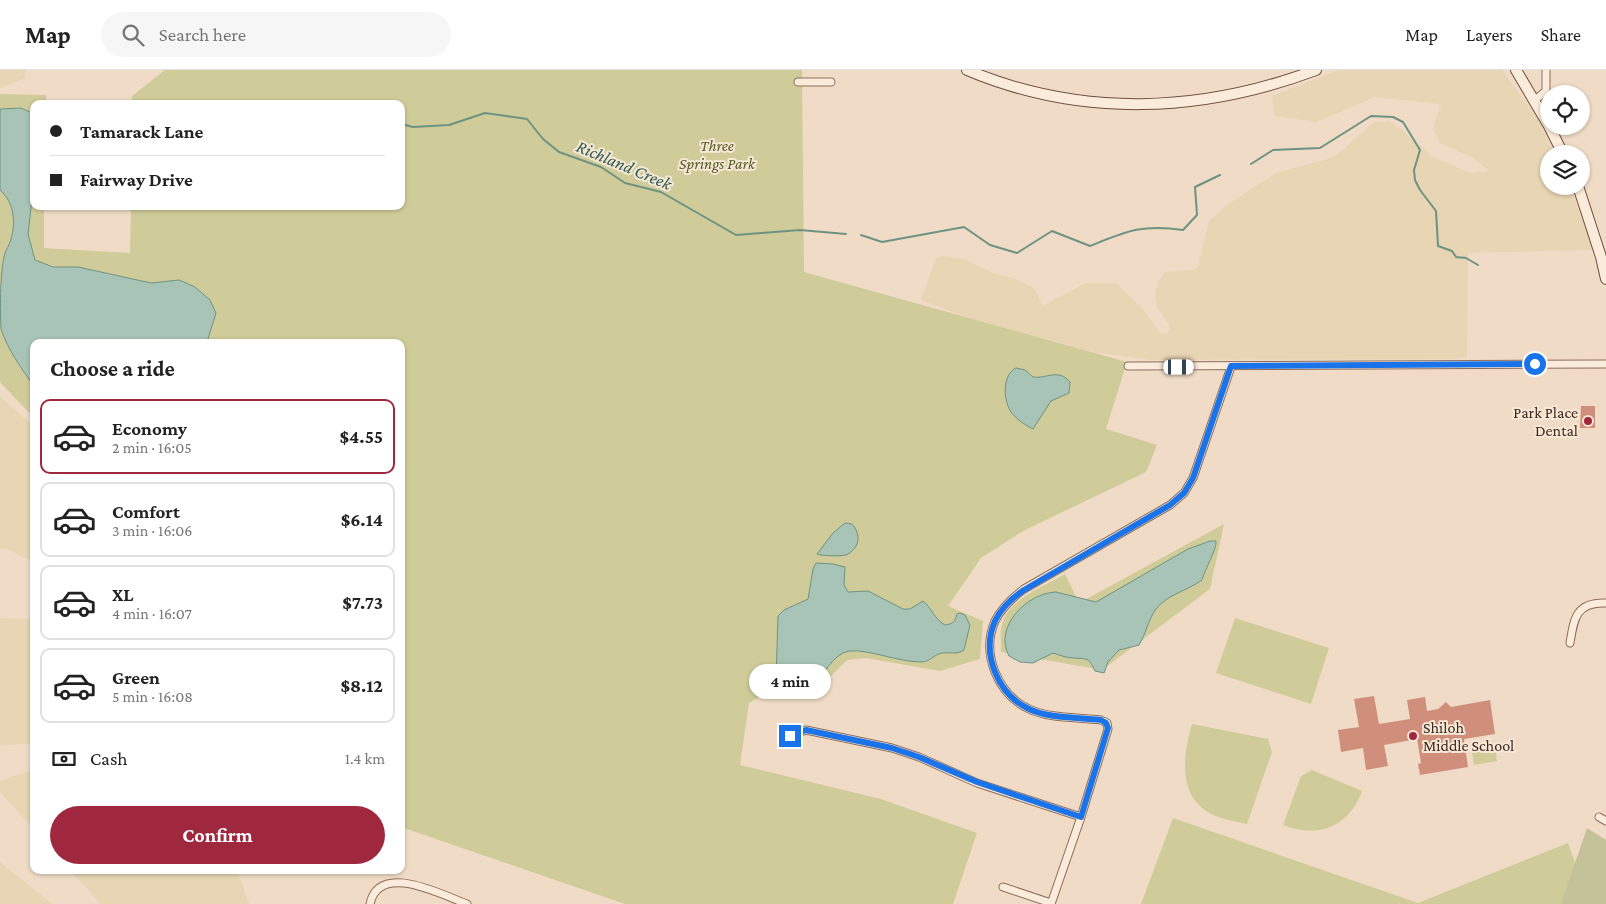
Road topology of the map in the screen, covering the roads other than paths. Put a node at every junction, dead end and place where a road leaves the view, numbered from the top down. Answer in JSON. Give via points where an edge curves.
{"nodes":[{"id":1,"x":967,"y":70,"type":"edge"},
{"id":2,"x":1316,"y":70,"type":"edge"},
{"id":3,"x":1516,"y":70,"type":"edge"},
{"id":4,"x":1546,"y":70,"type":"edge"},
{"id":5,"x":798,"y":82,"type":"dead end"},
{"id":6,"x":831,"y":82,"type":"dead end"},
{"id":7,"x":1535,"y":100,"type":"junction"},
{"id":8,"x":1540,"y":109,"type":"edge"},
{"id":9,"x":1581,"y":195,"type":"edge"},
{"id":10,"x":1606,"y":279,"type":"edge"},
{"id":11,"x":1606,"y":364,"type":"edge"},
{"id":12,"x":1128,"y":366,"type":"dead end"},
{"id":13,"x":1231,"y":366,"type":"junction"},
{"id":14,"x":1606,"y":603,"type":"edge"},
{"id":15,"x":1570,"y":643,"type":"dead end"},
{"id":16,"x":790,"y":736,"type":"dead end"},
{"id":17,"x":1081,"y":817,"type":"junction"},
{"id":18,"x":1599,"y":817,"type":"dead end"},
{"id":19,"x":1606,"y":821,"type":"edge"},
{"id":20,"x":1003,"y":887,"type":"dead end"},
{"id":21,"x":370,"y":904,"type":"edge"},
{"id":22,"x":467,"y":904,"type":"edge"},
{"id":23,"x":1051,"y":904,"type":"edge"}],
"edges":[{"from":1,"to":2,"type":"main road","via":[[1040,94],[1107,105],[1190,102],[1237,94]]},
{"from":3,"to":7,"type":"main road"},
{"from":4,"to":7,"type":"street","via":[[1546,91]]},
{"from":5,"to":6,"type":"street"},
{"from":7,"to":8,"type":"main road"},
{"from":9,"to":10,"type":"main road"},
{"from":11,"to":13,"type":"street"},
{"from":12,"to":13,"type":"street"},
{"from":13,"to":17,"type":"street","via":[[1193,478],[1184,493],[1170,505],[1024,590],[1007,603],[995,621],[990,641],[991,660],[998,680],[1011,697],[1029,709],[1048,715],[1106,723],[1108,728]]},
{"from":14,"to":15,"type":"street","via":[[1583,607],[1577,613]]},
{"from":16,"to":17,"type":"street","via":[[806,730],[892,748],[977,782]]},
{"from":17,"to":23,"type":"street"},
{"from":18,"to":19,"type":"street"},
{"from":20,"to":23,"type":"street"},
{"from":21,"to":22,"type":"street","via":[[378,888],[392,882],[409,884]]}]}
